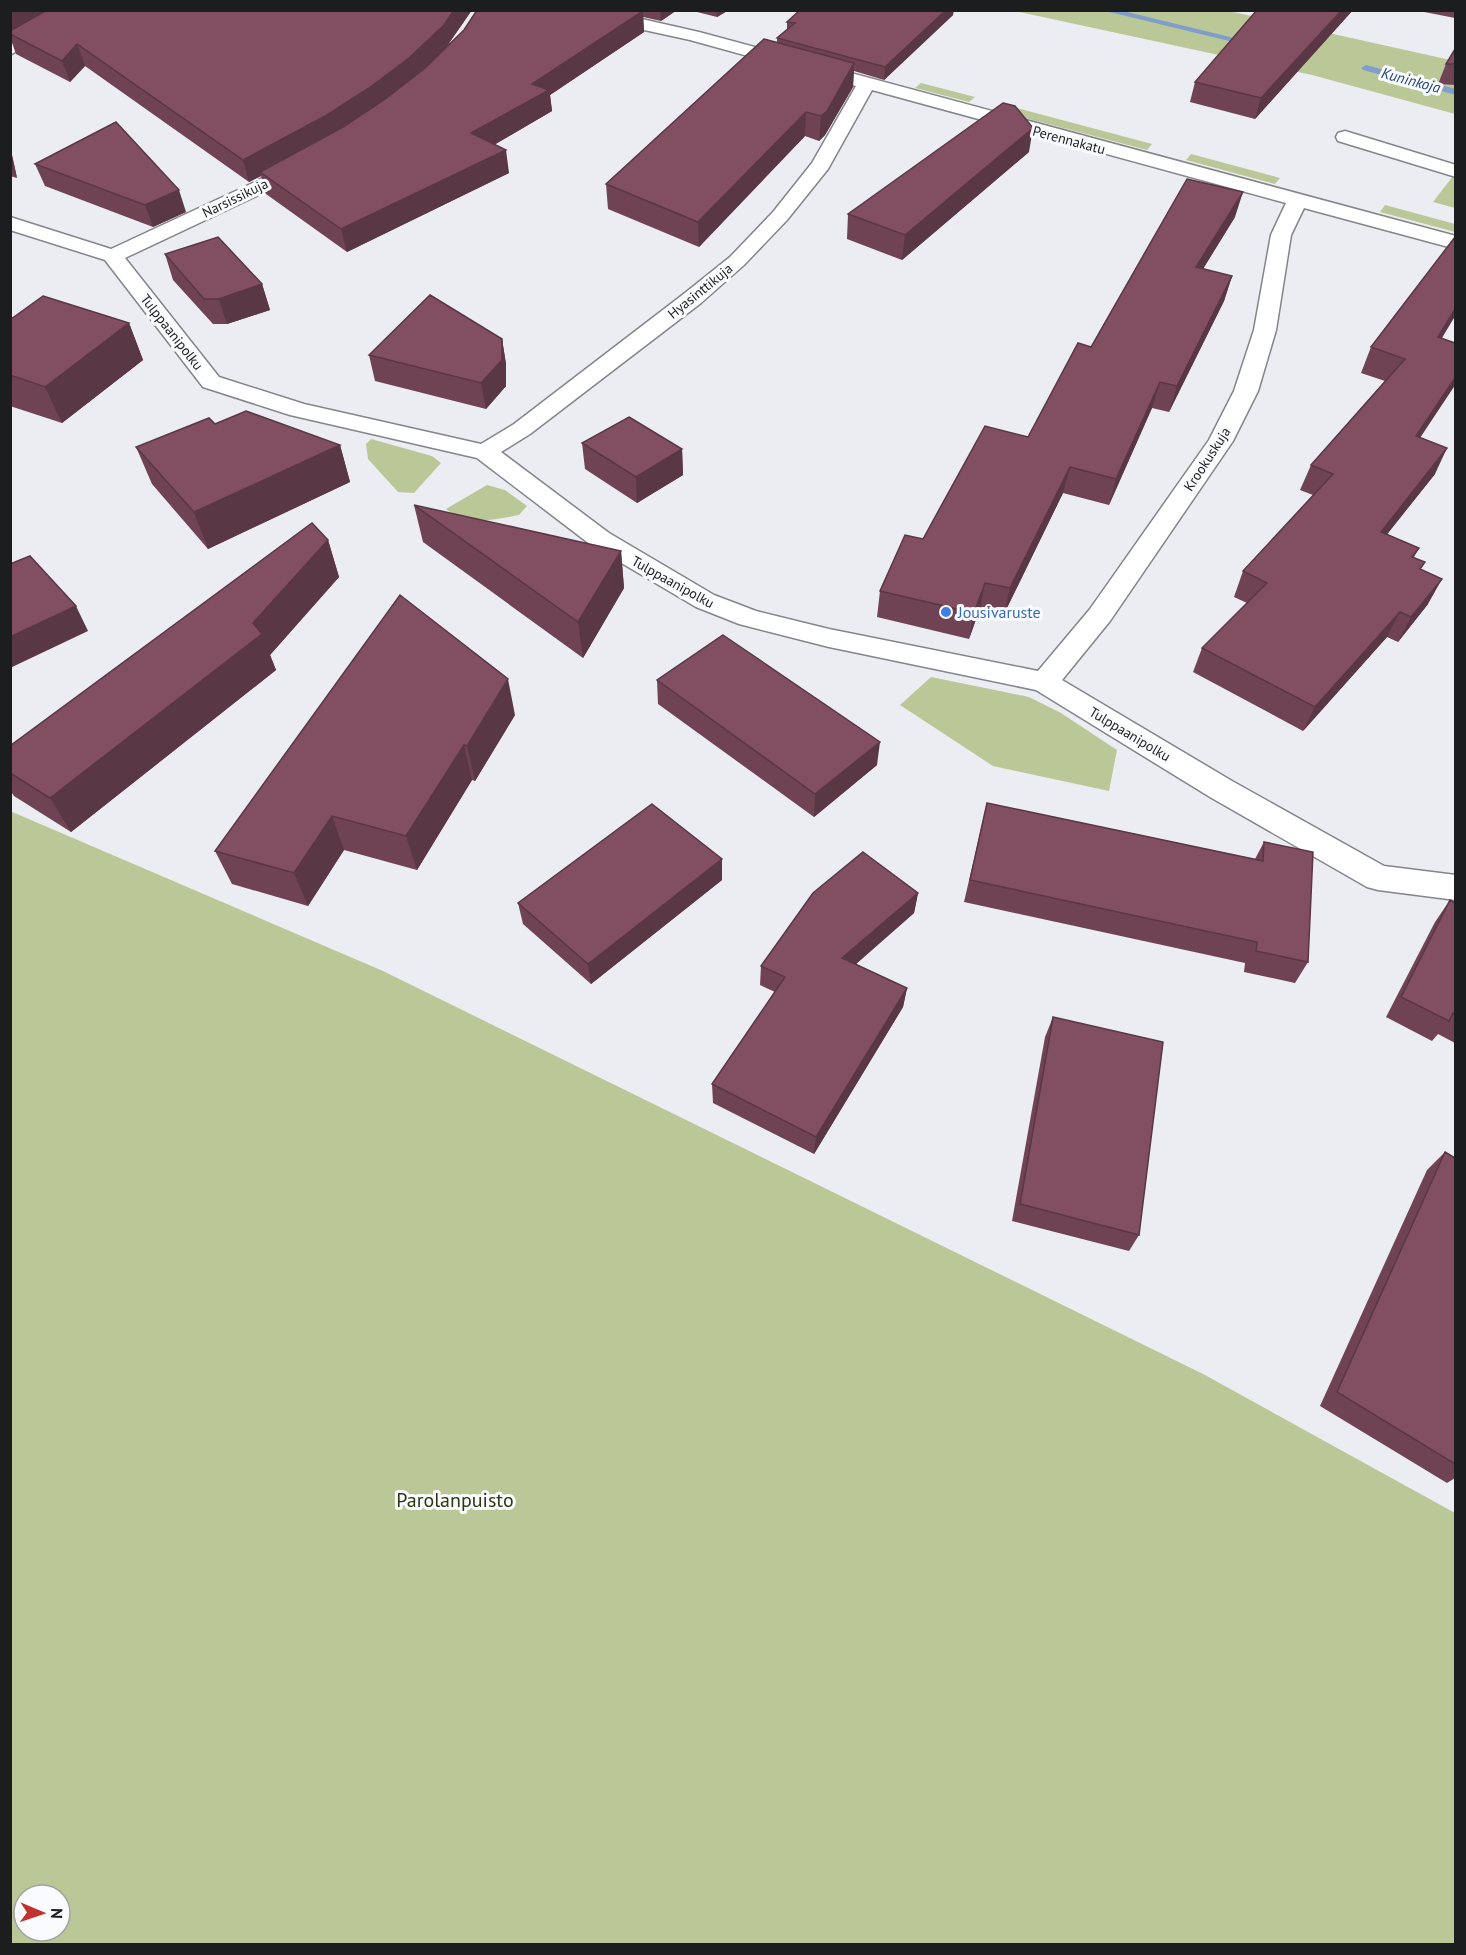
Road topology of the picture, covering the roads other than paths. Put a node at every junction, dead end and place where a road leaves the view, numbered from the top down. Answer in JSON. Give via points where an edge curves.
{"nodes":[{"id":1,"x":80,"y":10,"type":"edge"},
{"id":2,"x":577,"y":10,"type":"edge"},
{"id":3,"x":10,"y":50,"type":"edge"},
{"id":4,"x":866,"y":84,"type":"junction"},
{"id":5,"x":1345,"y":137,"type":"dead end"},
{"id":6,"x":322,"y":151,"type":"edge"},
{"id":7,"x":1455,"y":171,"type":"edge"},
{"id":8,"x":1297,"y":201,"type":"junction"},
{"id":9,"x":10,"y":223,"type":"edge"},
{"id":10,"x":1455,"y":243,"type":"edge"},
{"id":11,"x":112,"y":256,"type":"junction"},
{"id":12,"x":485,"y":452,"type":"junction"},
{"id":13,"x":1044,"y":682,"type":"junction"},
{"id":14,"x":1455,"y":888,"type":"edge"}],
"edges":[{"from":1,"to":3,"type":"street"},
{"from":2,"to":4,"type":"street","name":"Perennakatu","via":[[683,34]]},
{"from":4,"to":8,"type":"street","name":"Perennakatu"},
{"from":4,"to":12,"type":"street","name":"Hyasinttikuja","via":[[821,165],[780,216],[736,261],[522,429]]},
{"from":5,"to":7,"type":"street"},
{"from":6,"to":11,"type":"street","name":"Narsissikuja","via":[[262,186]]},
{"from":8,"to":10,"type":"street","name":"Perennakatu"},
{"from":8,"to":13,"type":"street","name":"Krookuskuja","via":[[1281,236],[1265,330],[1246,391],[1221,441],[1100,615]]},
{"from":9,"to":11,"type":"street"},
{"from":11,"to":12,"type":"street","name":"Tulppaanipolku","via":[[211,381],[298,410]]},
{"from":12,"to":13,"type":"street","name":"Tulppaanipolku","via":[[600,539],[705,601],[749,618],[829,638]]},
{"from":13,"to":14,"type":"street","name":"Tulppaanipolku","via":[[1378,878]]}]}
